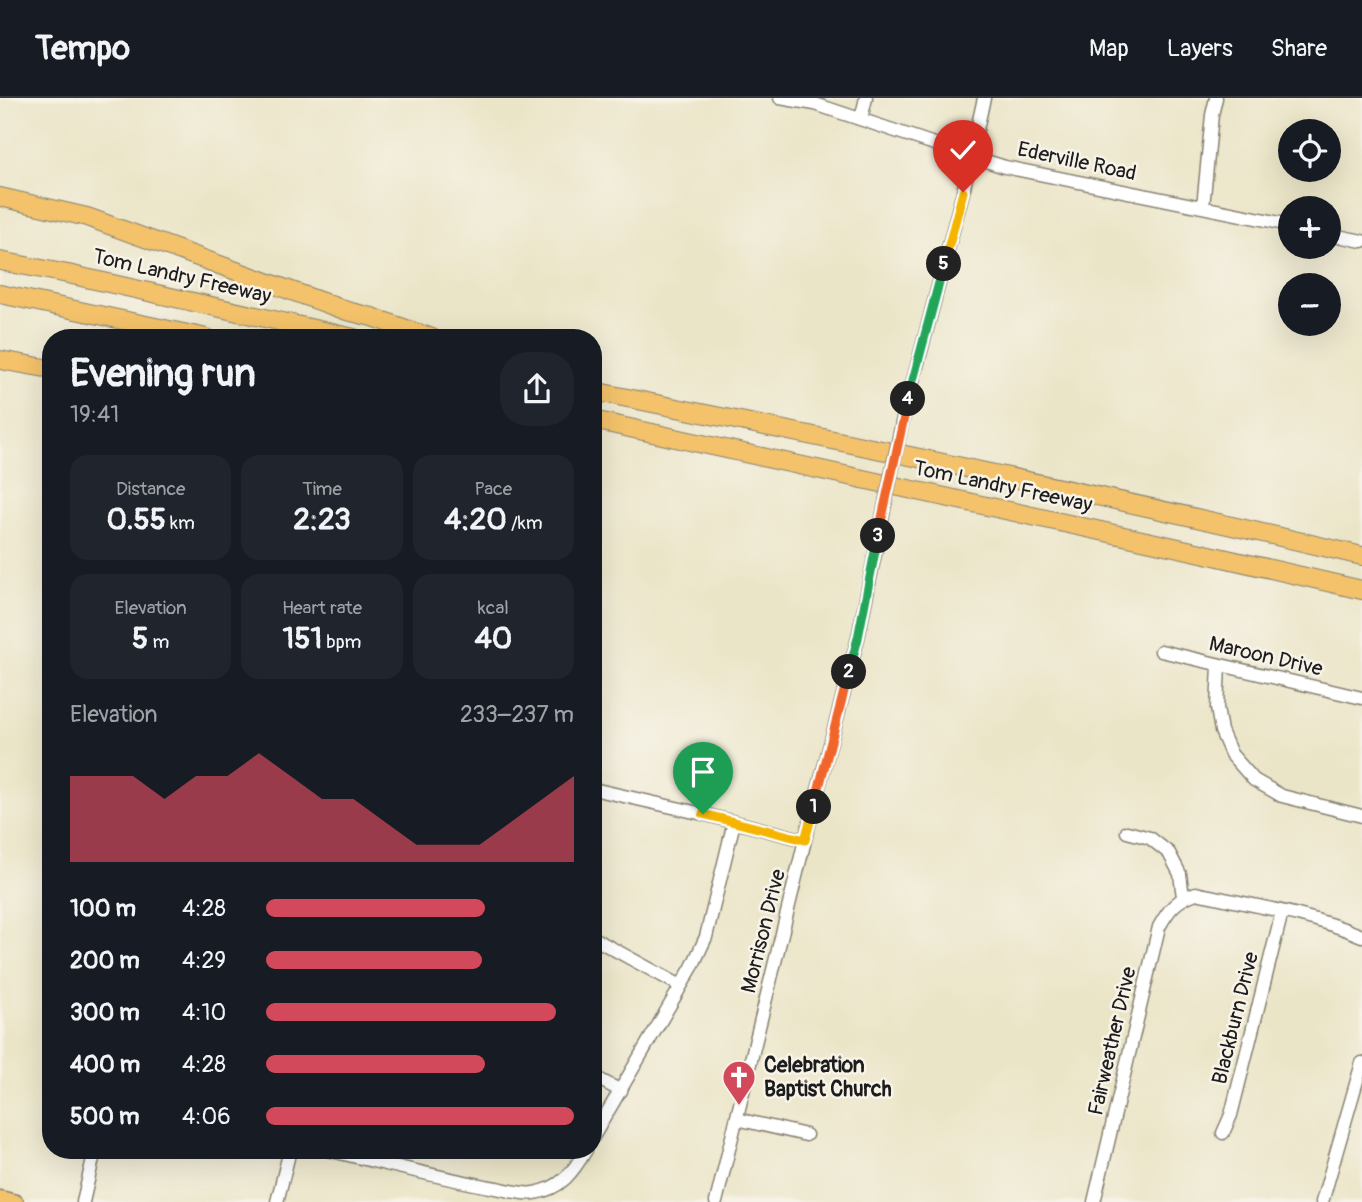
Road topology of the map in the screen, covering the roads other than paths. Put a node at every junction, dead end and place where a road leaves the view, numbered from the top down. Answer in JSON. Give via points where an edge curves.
{"nodes":[{"id":1,"x":780,"y":98,"type":"edge"},
{"id":2,"x":866,"y":98,"type":"edge"},
{"id":3,"x":984,"y":98,"type":"edge"},
{"id":4,"x":1216,"y":98,"type":"edge"},
{"id":5,"x":861,"y":119,"type":"junction"},
{"id":6,"x":970,"y":156,"type":"junction"},
{"id":7,"x":0,"y":197,"type":"edge"},
{"id":8,"x":1203,"y":207,"type":"junction"},
{"id":9,"x":1278,"y":223,"type":"edge"},
{"id":10,"x":1341,"y":237,"type":"edge"},
{"id":11,"x":1362,"y":241,"type":"edge"},
{"id":12,"x":0,"y":261,"type":"edge"},
{"id":13,"x":0,"y":294,"type":"edge"},
{"id":14,"x":165,"y":329,"type":"edge"},
{"id":15,"x":314,"y":329,"type":"edge"},
{"id":16,"x":406,"y":329,"type":"edge"},
{"id":17,"x":0,"y":360,"type":"edge"},
{"id":18,"x":42,"y":367,"type":"edge"},
{"id":19,"x":602,"y":393,"type":"edge"},
{"id":20,"x":602,"y":421,"type":"edge"},
{"id":21,"x":1362,"y":556,"type":"edge"},
{"id":22,"x":1362,"y":590,"type":"edge"},
{"id":23,"x":1161,"y":651,"type":"dead end"},
{"id":24,"x":1219,"y":665,"type":"junction"},
{"id":25,"x":1362,"y":698,"type":"edge"},
{"id":26,"x":602,"y":791,"type":"edge"},
{"id":27,"x":1362,"y":816,"type":"edge"},
{"id":28,"x":734,"y":822,"type":"junction"},
{"id":29,"x":1128,"y":832,"type":"dead end"},
{"id":30,"x":805,"y":840,"type":"junction"},
{"id":31,"x":1183,"y":897,"type":"junction"},
{"id":32,"x":1282,"y":912,"type":"junction"},
{"id":33,"x":1362,"y":936,"type":"edge"},
{"id":34,"x":602,"y":943,"type":"edge"},
{"id":35,"x":681,"y":986,"type":"junction"},
{"id":36,"x":1362,"y":1063,"type":"edge"},
{"id":37,"x":602,"y":1081,"type":"edge"},
{"id":38,"x":621,"y":1091,"type":"junction"},
{"id":39,"x":737,"y":1119,"type":"junction"},
{"id":40,"x":602,"y":1122,"type":"edge"},
{"id":41,"x":1223,"y":1133,"type":"dead end"},
{"id":42,"x":806,"y":1135,"type":"dead end"},
{"id":43,"x":93,"y":1159,"type":"edge"},
{"id":44,"x":288,"y":1159,"type":"edge"},
{"id":45,"x":366,"y":1159,"type":"edge"},
{"id":46,"x":581,"y":1159,"type":"edge"},
{"id":47,"x":0,"y":1198,"type":"edge"},
{"id":48,"x":1094,"y":1199,"type":"edge"},
{"id":49,"x":16,"y":1202,"type":"edge"},
{"id":50,"x":83,"y":1202,"type":"edge"},
{"id":51,"x":277,"y":1202,"type":"edge"},
{"id":52,"x":716,"y":1202,"type":"edge"},
{"id":53,"x":1109,"y":1202,"type":"edge"},
{"id":54,"x":1322,"y":1202,"type":"edge"}],
"edges":[{"from":1,"to":5,"type":"street","name":"Ederville Road"},
{"from":2,"to":5,"type":"street"},
{"from":3,"to":6,"type":"street","name":"Morrison Drive"},
{"from":4,"to":8,"type":"street"},
{"from":5,"to":6,"type":"street","name":"Ederville Road"},
{"from":6,"to":8,"type":"street","name":"Ederville Road"},
{"from":6,"to":30,"type":"street","name":"Morrison Drive","bridge":true,"via":[[902,423],[858,638]]},
{"from":7,"to":16,"type":"highway","via":[[87,217]]},
{"from":8,"to":9,"type":"street","name":"Ederville Road"},
{"from":10,"to":11,"type":"street"},
{"from":12,"to":15,"type":"highway","name":"Tom Landry Freeway"},
{"from":13,"to":14,"type":"highway"},
{"from":17,"to":18,"type":"highway"},
{"from":19,"to":21,"type":"highway","name":"Tom Landry Freeway"},
{"from":20,"to":22,"type":"highway","name":"Tom Landry Freeway"},
{"from":23,"to":24,"type":"street","name":"Maroon Drive"},
{"from":24,"to":25,"type":"street","name":"Maroon Drive"},
{"from":24,"to":27,"type":"street","via":[[1221,731],[1231,754],[1254,780],[1282,796]]},
{"from":26,"to":28,"type":"street"},
{"from":28,"to":30,"type":"street"},
{"from":28,"to":35,"type":"street","via":[[706,937]]},
{"from":29,"to":31,"type":"street","via":[[1150,838],[1169,853],[1180,874]]},
{"from":30,"to":39,"type":"street","name":"Morrison Drive"},
{"from":31,"to":32,"type":"street","via":[[1196,893]]},
{"from":31,"to":48,"type":"street","name":"Fairweather Drive","via":[[1159,927]]},
{"from":32,"to":33,"type":"street"},
{"from":32,"to":41,"type":"street","name":"Blackburn Drive"},
{"from":34,"to":35,"type":"street"},
{"from":35,"to":38,"type":"street"},
{"from":36,"to":54,"type":"street"},
{"from":37,"to":38,"type":"street"},
{"from":38,"to":40,"type":"street"},
{"from":39,"to":42,"type":"street"},
{"from":39,"to":52,"type":"street","name":"Morrison Drive"},
{"from":43,"to":50,"type":"street"},
{"from":44,"to":51,"type":"street"},
{"from":45,"to":46,"type":"street","via":[[531,1194],[561,1182]]},
{"from":47,"to":49,"type":"main road"},
{"from":48,"to":53,"type":"street"}]}
